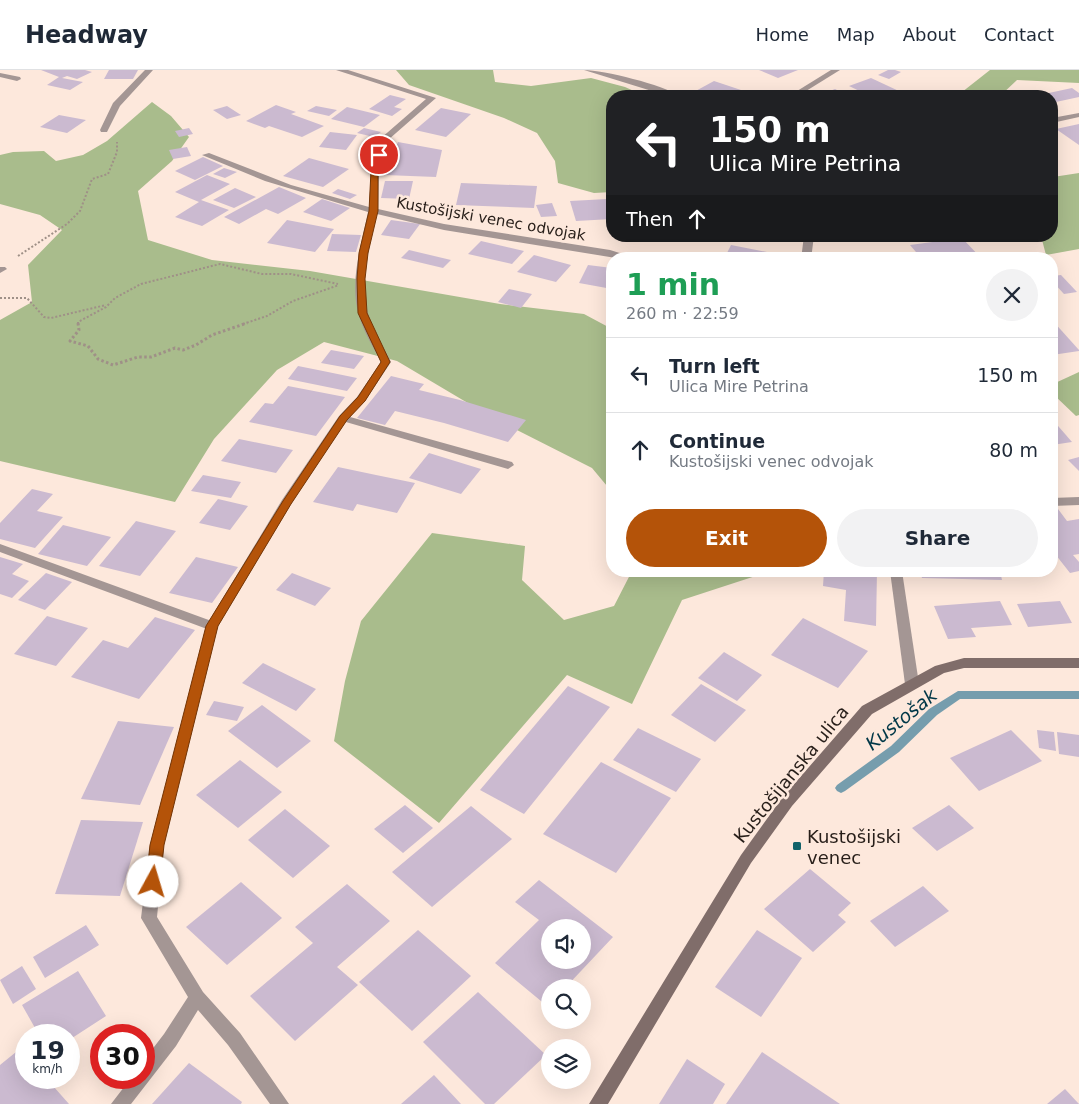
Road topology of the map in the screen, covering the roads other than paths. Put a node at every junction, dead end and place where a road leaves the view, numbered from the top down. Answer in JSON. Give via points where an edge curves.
{"nodes":[{"id":1,"x":149,"y":70,"type":"edge"},
{"id":2,"x":340,"y":70,"type":"edge"},
{"id":3,"x":588,"y":70,"type":"edge"},
{"id":4,"x":836,"y":70,"type":"edge"},
{"id":5,"x":0,"y":76,"type":"edge"},
{"id":6,"x":17,"y":79,"type":"dead end"},
{"id":7,"x":658,"y":90,"type":"edge"},
{"id":8,"x":803,"y":90,"type":"edge"},
{"id":9,"x":1079,"y":115,"type":"edge"},
{"id":10,"x":1058,"y":120,"type":"edge"},
{"id":11,"x":104,"y":130,"type":"road end"},
{"id":12,"x":206,"y":155,"type":"dead end"},
{"id":13,"x":374,"y":211,"type":"junction"},
{"id":14,"x":606,"y":252,"type":"edge"},
{"id":15,"x":343,"y":418,"type":"junction"},
{"id":16,"x":508,"y":465,"type":"dead end"},
{"id":17,"x":1079,"y":500,"type":"edge"},
{"id":18,"x":1058,"y":502,"type":"edge"},
{"id":19,"x":0,"y":548,"type":"edge"},
{"id":20,"x":897,"y":577,"type":"edge"},
{"id":21,"x":212,"y":626,"type":"junction"},
{"id":22,"x":1079,"y":663,"type":"edge"},
{"id":23,"x":912,"y":684,"type":"junction"},
{"id":24,"x":197,"y":997,"type":"junction"},
{"id":25,"x":155,"y":1060,"type":"edge"},
{"id":26,"x":132,"y":1089,"type":"edge"},
{"id":27,"x":120,"y":1104,"type":"edge"},
{"id":28,"x":280,"y":1104,"type":"edge"},
{"id":29,"x":598,"y":1104,"type":"edge"}],
"edges":[{"from":1,"to":11,"type":"street","via":[[116,105]]},
{"from":2,"to":13,"type":"street","name":"Kustošijski venec odvojak","via":[[432,98],[384,139],[375,171]]},
{"from":3,"to":7,"type":"street"},
{"from":4,"to":8,"type":"street"},
{"from":5,"to":6,"type":"street"},
{"from":9,"to":10,"type":"street"},
{"from":12,"to":13,"type":"street","name":"Kustošijski venec odvojak","via":[[304,193]]},
{"from":13,"to":14,"type":"street","name":"Kustošijski venec odvojak","via":[[444,227]]},
{"from":13,"to":15,"type":"street","via":[[363,253],[363,313],[386,362]]},
{"from":15,"to":16,"type":"street"},
{"from":15,"to":21,"type":"street","via":[[286,503]]},
{"from":17,"to":18,"type":"street"},
{"from":19,"to":21,"type":"street"},
{"from":20,"to":23,"type":"street"},
{"from":21,"to":24,"type":"street","via":[[157,845],[149,918]]},
{"from":22,"to":23,"type":"street","name":"Kustošijanska ulica","via":[[964,663],[940,669]]},
{"from":23,"to":29,"type":"street","name":"Kustošijanska ulica","via":[[867,710],[788,802],[746,859]]},
{"from":24,"to":25,"type":"street"},
{"from":24,"to":28,"type":"street","via":[[234,1039]]},
{"from":26,"to":27,"type":"street"}]}
